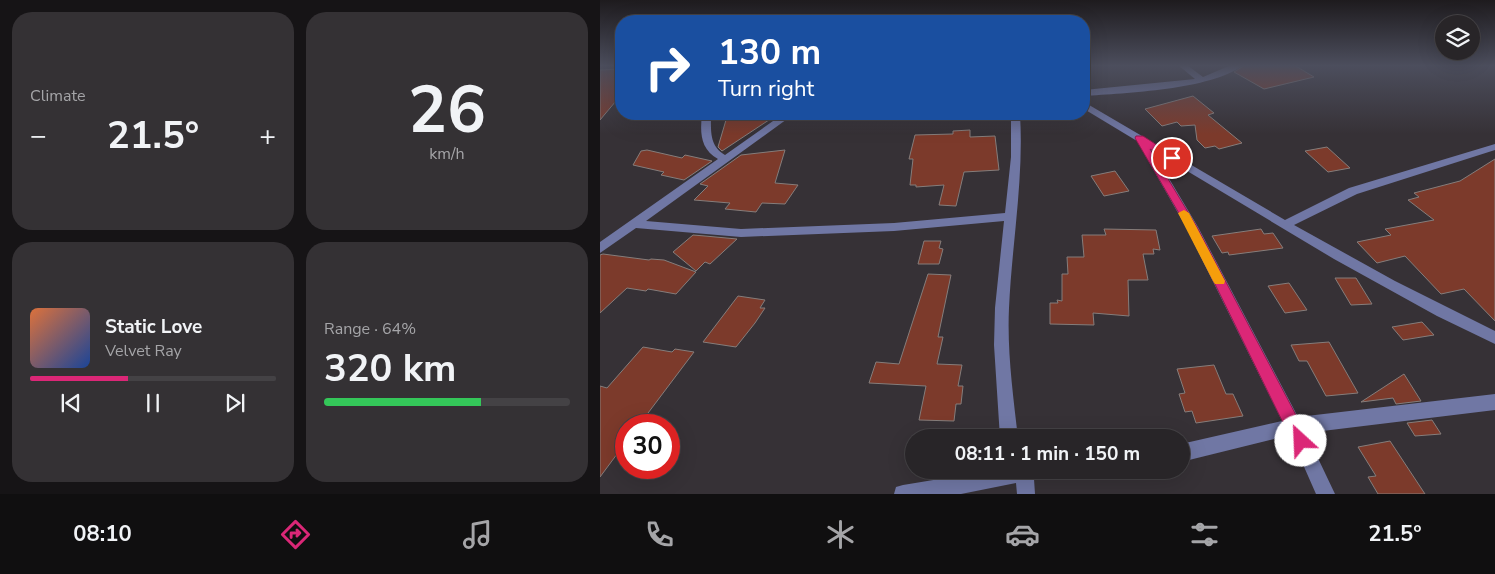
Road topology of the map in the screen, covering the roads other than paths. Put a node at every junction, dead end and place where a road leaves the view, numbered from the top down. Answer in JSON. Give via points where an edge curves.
{"nodes":[{"id":1,"x":1144,"y":88,"type":"edge"},
{"id":2,"x":1090,"y":93,"type":"edge"},
{"id":3,"x":1090,"y":109,"type":"edge"},
{"id":4,"x":707,"y":120,"type":"edge"},
{"id":5,"x":780,"y":120,"type":"edge"},
{"id":6,"x":1016,"y":120,"type":"edge"},
{"id":7,"x":1140,"y":138,"type":"junction"},
{"id":8,"x":1495,"y":147,"type":"edge"},
{"id":9,"x":725,"y":159,"type":"junction"},
{"id":10,"x":1012,"y":216,"type":"junction"},
{"id":11,"x":634,"y":224,"type":"junction"},
{"id":12,"x":1285,"y":225,"type":"junction"},
{"id":13,"x":600,"y":248,"type":"edge"},
{"id":14,"x":1495,"y":338,"type":"edge"},
{"id":15,"x":1495,"y":402,"type":"edge"},
{"id":16,"x":1294,"y":426,"type":"junction"},
{"id":17,"x":1008,"y":429,"type":"edge"},
{"id":18,"x":1190,"y":451,"type":"edge"},
{"id":19,"x":989,"y":479,"type":"edge"},
{"id":20,"x":1023,"y":479,"type":"edge"},
{"id":21,"x":903,"y":494,"type":"edge"},
{"id":22,"x":1026,"y":494,"type":"edge"},
{"id":23,"x":1326,"y":494,"type":"edge"}],
"edges":[{"from":1,"to":2,"type":"street"},
{"from":3,"to":7,"type":"street"},
{"from":4,"to":9,"type":"street","via":[[709,149]]},
{"from":5,"to":9,"type":"street"},
{"from":6,"to":10,"type":"street"},
{"from":7,"to":12,"type":"street"},
{"from":7,"to":16,"type":"street","via":[[1192,227]]},
{"from":8,"to":12,"type":"street","via":[[1353,190]]},
{"from":9,"to":11,"type":"street"},
{"from":10,"to":11,"type":"street","via":[[894,227],[741,233]]},
{"from":10,"to":17,"type":"street","via":[[1001,345]]},
{"from":11,"to":13,"type":"street"},
{"from":12,"to":14,"type":"street","via":[[1446,315]]},
{"from":15,"to":16,"type":"street"},
{"from":16,"to":18,"type":"street"},
{"from":16,"to":23,"type":"street"},
{"from":19,"to":21,"type":"street"},
{"from":20,"to":22,"type":"street"}]}
